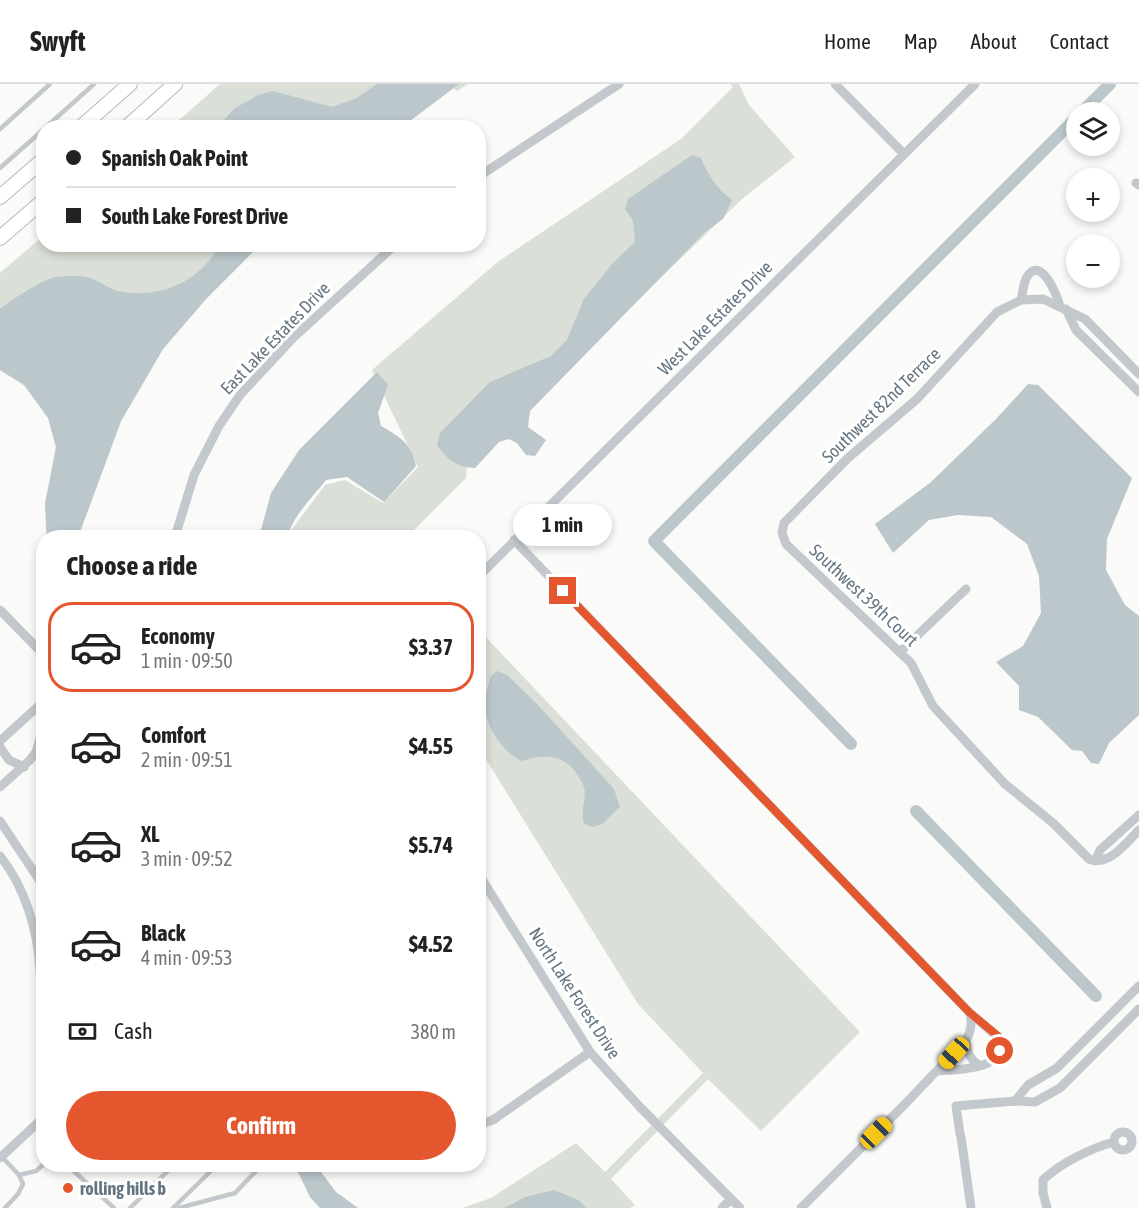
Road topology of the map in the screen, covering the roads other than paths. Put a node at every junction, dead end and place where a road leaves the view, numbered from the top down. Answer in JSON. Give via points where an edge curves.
{"nodes":[{"id":1,"x":50,"y":84,"type":"edge"},
{"id":2,"x":94,"y":84,"type":"edge"},
{"id":3,"x":130,"y":84,"type":"edge"},
{"id":4,"x":175,"y":84,"type":"edge"},
{"id":5,"x":619,"y":84,"type":"edge"},
{"id":6,"x":835,"y":84,"type":"edge"},
{"id":7,"x":975,"y":84,"type":"edge"},
{"id":8,"x":53,"y":120,"type":"edge"},
{"id":9,"x":89,"y":120,"type":"edge"},
{"id":10,"x":135,"y":120,"type":"edge"},
{"id":11,"x":0,"y":129,"type":"edge"},
{"id":12,"x":36,"y":135,"type":"edge"},
{"id":13,"x":904,"y":154,"type":"junction"},
{"id":14,"x":36,"y":166,"type":"edge"},
{"id":15,"x":0,"y":168,"type":"edge"},
{"id":16,"x":486,"y":172,"type":"edge"},
{"id":17,"x":0,"y":197,"type":"edge"},
{"id":18,"x":36,"y":207,"type":"edge"},
{"id":19,"x":0,"y":238,"type":"edge"},
{"id":20,"x":387,"y":252,"type":"edge"},
{"id":21,"x":1021,"y":300,"type":"junction"},
{"id":22,"x":1063,"y":308,"type":"junction"},
{"id":23,"x":1139,"y":374,"type":"edge"},
{"id":24,"x":1139,"y":392,"type":"edge"},
{"id":25,"x":177,"y":530,"type":"edge"},
{"id":26,"x":782,"y":533,"type":"joint"},
{"id":27,"x":514,"y":540,"type":"junction"},
{"id":28,"x":486,"y":569,"type":"edge"},
{"id":29,"x":966,"y":589,"type":"dead end"},
{"id":30,"x":0,"y":610,"type":"edge"},
{"id":31,"x":36,"y":647,"type":"edge"},
{"id":32,"x":900,"y":652,"type":"junction"},
{"id":33,"x":36,"y":707,"type":"edge"},
{"id":34,"x":0,"y":741,"type":"edge"},
{"id":35,"x":0,"y":747,"type":"edge"},
{"id":36,"x":36,"y":752,"type":"edge"},
{"id":37,"x":24,"y":767,"type":"junction"},
{"id":38,"x":0,"y":787,"type":"edge"},
{"id":39,"x":1138,"y":819,"type":"edge"},
{"id":40,"x":0,"y":821,"type":"edge"},
{"id":41,"x":1139,"y":830,"type":"edge"},
{"id":42,"x":0,"y":856,"type":"edge"},
{"id":43,"x":1095,"y":861,"type":"junction"},
{"id":44,"x":36,"y":875,"type":"edge"},
{"id":45,"x":486,"y":886,"type":"edge"},
{"id":46,"x":36,"y":939,"type":"edge"},
{"id":47,"x":1139,"y":986,"type":"edge"},
{"id":48,"x":1139,"y":1009,"type":"edge"},
{"id":49,"x":969,"y":1012,"type":"junction"},
{"id":50,"x":966,"y":1040,"type":"junction"},
{"id":51,"x":590,"y":1052,"type":"junction"},
{"id":52,"x":979,"y":1065,"type":"junction"},
{"id":53,"x":937,"y":1071,"type":"junction"},
{"id":54,"x":1015,"y":1101,"type":"junction"},
{"id":55,"x":486,"y":1122,"type":"edge"},
{"id":56,"x":36,"y":1124,"type":"edge"},
{"id":57,"x":1114,"y":1142,"type":"dead end"},
{"id":58,"x":1,"y":1158,"type":"edge"},
{"id":59,"x":36,"y":1171,"type":"edge"},
{"id":60,"x":75,"y":1172,"type":"edge"},
{"id":61,"x":167,"y":1172,"type":"edge"},
{"id":62,"x":210,"y":1172,"type":"edge"},
{"id":63,"x":255,"y":1172,"type":"edge"},
{"id":64,"x":19,"y":1175,"type":"junction"},
{"id":65,"x":731,"y":1199,"type":"junction"},
{"id":66,"x":5,"y":1208,"type":"edge"},
{"id":67,"x":114,"y":1208,"type":"edge"},
{"id":68,"x":130,"y":1208,"type":"edge"},
{"id":69,"x":173,"y":1208,"type":"edge"},
{"id":70,"x":179,"y":1208,"type":"edge"},
{"id":71,"x":722,"y":1208,"type":"edge"},
{"id":72,"x":740,"y":1208,"type":"edge"},
{"id":73,"x":801,"y":1208,"type":"edge"},
{"id":74,"x":972,"y":1208,"type":"edge"},
{"id":75,"x":1047,"y":1208,"type":"edge"}],
"edges":[{"from":1,"to":11,"type":"lane"},
{"from":2,"to":8,"type":"lane"},
{"from":3,"to":9,"type":"main road"},
{"from":4,"to":10,"type":"main road"},
{"from":5,"to":16,"type":"street"},
{"from":6,"to":13,"type":"street"},
{"from":7,"to":13,"type":"street","name":"West Lake Estates Drive"},
{"from":12,"to":15,"type":"lane"},
{"from":13,"to":27,"type":"street","name":"West Lake Estates Drive"},
{"from":14,"to":17,"type":"main road"},
{"from":18,"to":19,"type":"main road"},
{"from":20,"to":25,"type":"street","name":"East Lake Estates Drive","via":[[293,338],[240,395],[194,475]]},
{"from":21,"to":22,"type":"street","name":"Southwest 82nd Terrace","via":[[1043,299]]},
{"from":21,"to":22,"type":"street","via":[[1026,278],[1037,271],[1054,287]]},
{"from":21,"to":26,"type":"street","name":"Southwest 82nd Terrace","via":[[997,312],[917,399],[848,458],[784,523]]},
{"from":22,"to":23,"type":"street","via":[[1085,319]]},
{"from":22,"to":24,"type":"street","via":[[1076,330]]},
{"from":26,"to":32,"type":"street","name":"Southwest 39th Court","via":[[786,544]]},
{"from":27,"to":28,"type":"street","name":"West Lake Estates Drive"},
{"from":27,"to":49,"type":"street"},
{"from":29,"to":32,"type":"street"},
{"from":30,"to":31,"type":"street"},
{"from":32,"to":43,"type":"street","name":"Southwest 39th Court","via":[[911,663],[933,706],[1005,784]]},
{"from":33,"to":34,"type":"street"},
{"from":35,"to":37,"type":"street","via":[[9,760]]},
{"from":36,"to":37,"type":"street"},
{"from":37,"to":38,"type":"street"},
{"from":39,"to":43,"type":"street","via":[[1100,850]]},
{"from":40,"to":44,"type":"street"},
{"from":41,"to":43,"type":"street","via":[[1109,859]]},
{"from":42,"to":46,"type":"street","via":[[20,888]]},
{"from":45,"to":51,"type":"street","name":"North Lake Forest Drive"},
{"from":47,"to":54,"type":"street","via":[[1057,1068],[1028,1085]]},
{"from":48,"to":54,"type":"street","via":[[1060,1088],[1035,1102]]},
{"from":49,"to":50,"type":"street","via":[[971,1026]]},
{"from":49,"to":52,"type":"street","via":[[1001,1040],[997,1057]]},
{"from":50,"to":52,"type":"street","via":[[968,1053]]},
{"from":50,"to":53,"type":"street"},
{"from":51,"to":55,"type":"street"},
{"from":51,"to":65,"type":"street","name":"North Lake Forest Drive"},
{"from":52,"to":53,"type":"street"},
{"from":53,"to":73,"type":"street"},
{"from":54,"to":74,"type":"street","via":[[956,1106]]},
{"from":56,"to":58,"type":"street"},
{"from":57,"to":75,"type":"street","via":[[1052,1171],[1043,1180]]},
{"from":58,"to":64,"type":"lane"},
{"from":59,"to":64,"type":"lane"},
{"from":60,"to":67,"type":"lane"},
{"from":61,"to":68,"type":"lane"},
{"from":62,"to":69,"type":"lane"},
{"from":63,"to":70,"type":"lane","via":[[235,1193]]},
{"from":64,"to":66,"type":"lane","via":[[23,1184]]},
{"from":65,"to":71,"type":"street"},
{"from":65,"to":72,"type":"street","name":"North Lake Forest Drive"}]}
